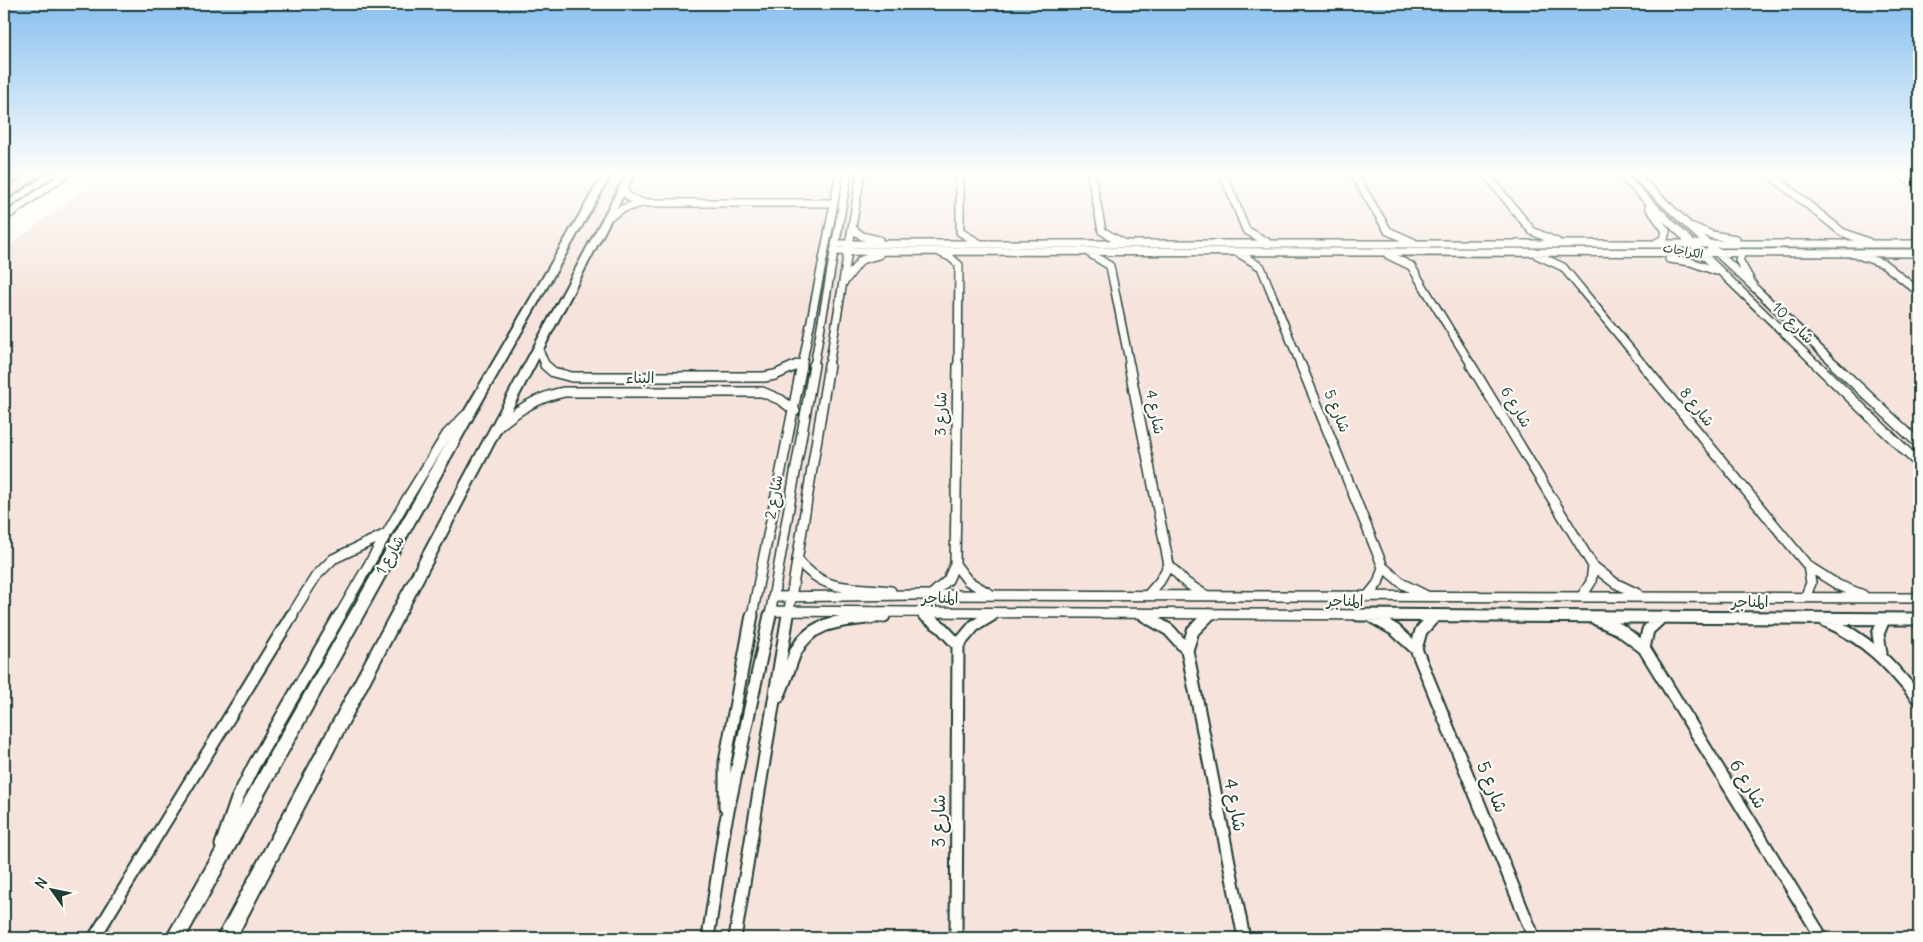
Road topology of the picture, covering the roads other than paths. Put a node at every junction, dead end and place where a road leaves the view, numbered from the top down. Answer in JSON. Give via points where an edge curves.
{"nodes":[{"id":1,"x":583,"y":217,"type":"edge"},
{"id":2,"x":831,"y":217,"type":"edge"},
{"id":3,"x":840,"y":217,"type":"edge"},
{"id":4,"x":854,"y":217,"type":"edge"},
{"id":5,"x":960,"y":217,"type":"edge"},
{"id":6,"x":1099,"y":217,"type":"edge"},
{"id":7,"x":1241,"y":217,"type":"edge"},
{"id":8,"x":1380,"y":217,"type":"edge"},
{"id":9,"x":1521,"y":217,"type":"edge"},
{"id":10,"x":1655,"y":217,"type":"edge"},
{"id":11,"x":1664,"y":217,"type":"edge"},
{"id":12,"x":1679,"y":217,"type":"edge"},
{"id":13,"x":1823,"y":217,"type":"edge"},
{"id":14,"x":607,"y":218,"type":"edge"},
{"id":15,"x":1684,"y":222,"type":"junction"},
{"id":16,"x":852,"y":228,"type":"junction"},
{"id":17,"x":1246,"y":230,"type":"junction"},
{"id":18,"x":1388,"y":230,"type":"junction"},
{"id":19,"x":1102,"y":231,"type":"junction"},
{"id":20,"x":1532,"y":231,"type":"junction"},
{"id":21,"x":960,"y":232,"type":"junction"},
{"id":22,"x":1842,"y":232,"type":"junction"},
{"id":23,"x":924,"y":244,"type":"junction"},
{"id":24,"x":1230,"y":244,"type":"junction"},
{"id":25,"x":1275,"y":244,"type":"junction"},
{"id":26,"x":1379,"y":244,"type":"junction"},
{"id":27,"x":1420,"y":244,"type":"junction"},
{"id":28,"x":1527,"y":244,"type":"junction"},
{"id":29,"x":1565,"y":244,"type":"junction"},
{"id":30,"x":1653,"y":244,"type":"junction"},
{"id":31,"x":1692,"y":244,"type":"junction"},
{"id":32,"x":1708,"y":244,"type":"junction"},
{"id":33,"x":1778,"y":244,"type":"junction"},
{"id":34,"x":1838,"y":244,"type":"junction"},
{"id":35,"x":1875,"y":244,"type":"junction"},
{"id":36,"x":1919,"y":244,"type":"edge"},
{"id":37,"x":835,"y":247,"type":"junction"},
{"id":38,"x":849,"y":247,"type":"junction"},
{"id":39,"x":937,"y":248,"type":"junction"},
{"id":40,"x":982,"y":248,"type":"junction"},
{"id":41,"x":1084,"y":248,"type":"junction"},
{"id":42,"x":1128,"y":248,"type":"junction"},
{"id":43,"x":913,"y":251,"type":"junction"},
{"id":44,"x":1235,"y":252,"type":"junction"},
{"id":45,"x":1278,"y":252,"type":"junction"},
{"id":46,"x":1424,"y":252,"type":"junction"},
{"id":47,"x":1381,"y":253,"type":"junction"},
{"id":48,"x":1530,"y":253,"type":"junction"},
{"id":49,"x":1578,"y":253,"type":"junction"},
{"id":50,"x":1702,"y":253,"type":"junction"},
{"id":51,"x":1742,"y":253,"type":"junction"},
{"id":52,"x":1851,"y":253,"type":"junction"},
{"id":53,"x":1887,"y":253,"type":"junction"},
{"id":54,"x":1919,"y":253,"type":"edge"},
{"id":55,"x":1609,"y":254,"type":"junction"},
{"id":56,"x":1718,"y":254,"type":"junction"},
{"id":57,"x":964,"y":261,"type":"junction"},
{"id":58,"x":1114,"y":262,"type":"junction"},
{"id":59,"x":1884,"y":264,"type":"junction"},
{"id":60,"x":1411,"y":266,"type":"junction"},
{"id":61,"x":1261,"y":267,"type":"junction"},
{"id":62,"x":1563,"y":268,"type":"junction"},
{"id":63,"x":1723,"y":274,"type":"junction"},
{"id":64,"x":842,"y":284,"type":"junction"},
{"id":65,"x":1755,"y":290,"type":"junction"},
{"id":66,"x":1919,"y":292,"type":"edge"},
{"id":67,"x":538,"y":348,"type":"junction"},
{"id":68,"x":803,"y":362,"type":"junction"},
{"id":69,"x":794,"y":411,"type":"junction"},
{"id":70,"x":470,"y":412,"type":"junction"},
{"id":71,"x":492,"y":433,"type":"junction"},
{"id":72,"x":1919,"y":444,"type":"edge"},
{"id":73,"x":1919,"y":464,"type":"edge"},
{"id":74,"x":386,"y":534,"type":"junction"},
{"id":75,"x":797,"y":559,"type":"junction"},
{"id":76,"x":955,"y":564,"type":"junction"},
{"id":77,"x":1169,"y":565,"type":"junction"},
{"id":78,"x":1593,"y":566,"type":"junction"},
{"id":79,"x":1808,"y":566,"type":"junction"},
{"id":80,"x":1383,"y":567,"type":"junction"},
{"id":81,"x":913,"y":595,"type":"junction"},
{"id":82,"x":931,"y":595,"type":"junction"},
{"id":83,"x":992,"y":595,"type":"junction"},
{"id":84,"x":1148,"y":595,"type":"junction"},
{"id":85,"x":1208,"y":596,"type":"junction"},
{"id":86,"x":1428,"y":596,"type":"junction"},
{"id":87,"x":1582,"y":596,"type":"junction"},
{"id":88,"x":1643,"y":596,"type":"junction"},
{"id":89,"x":773,"y":597,"type":"junction"},
{"id":90,"x":791,"y":597,"type":"junction"},
{"id":91,"x":1367,"y":597,"type":"junction"},
{"id":92,"x":1805,"y":598,"type":"junction"},
{"id":93,"x":1873,"y":598,"type":"junction"},
{"id":94,"x":1919,"y":598,"type":"edge"},
{"id":95,"x":771,"y":611,"type":"junction"},
{"id":96,"x":789,"y":611,"type":"junction"},
{"id":97,"x":899,"y":613,"type":"junction"},
{"id":98,"x":921,"y":613,"type":"junction"},
{"id":99,"x":996,"y":613,"type":"junction"},
{"id":100,"x":1142,"y":614,"type":"junction"},
{"id":101,"x":1209,"y":615,"type":"junction"},
{"id":102,"x":1369,"y":616,"type":"junction"},
{"id":103,"x":1589,"y":616,"type":"junction"},
{"id":104,"x":1434,"y":617,"type":"junction"},
{"id":105,"x":1662,"y":617,"type":"junction"},
{"id":106,"x":1816,"y":617,"type":"junction"},
{"id":107,"x":1884,"y":619,"type":"junction"},
{"id":108,"x":1919,"y":619,"type":"edge"},
{"id":109,"x":958,"y":645,"type":"junction"},
{"id":110,"x":1644,"y":648,"type":"junction"},
{"id":111,"x":1416,"y":649,"type":"junction"},
{"id":112,"x":1186,"y":650,"type":"junction"},
{"id":113,"x":1881,"y":654,"type":"junction"},
{"id":114,"x":1919,"y":700,"type":"edge"},
{"id":115,"x":774,"y":704,"type":"junction"},
{"id":116,"x":725,"y":825,"type":"junction"},
{"id":117,"x":209,"y":876,"type":"junction"},
{"id":118,"x":94,"y":938,"type":"edge"},
{"id":119,"x":174,"y":938,"type":"edge"},
{"id":120,"x":226,"y":938,"type":"edge"},
{"id":121,"x":708,"y":938,"type":"edge"},
{"id":122,"x":736,"y":938,"type":"edge"},
{"id":123,"x":956,"y":938,"type":"edge"},
{"id":124,"x":1244,"y":938,"type":"edge"},
{"id":125,"x":1534,"y":938,"type":"edge"},
{"id":126,"x":1822,"y":938,"type":"edge"}],
"edges":[{"from":1,"to":70,"type":"street","name":"شارع 1"},
{"from":2,"to":68,"type":"street","name":"شارع 2"},
{"from":3,"to":37,"type":"street","name":"شارع 2"},
{"from":4,"to":16,"type":"street"},
{"from":5,"to":21,"type":"street"},
{"from":6,"to":19,"type":"street"},
{"from":7,"to":17,"type":"street"},
{"from":8,"to":18,"type":"street"},
{"from":9,"to":20,"type":"street"},
{"from":10,"to":30,"type":"street","name":"شارع 10","via":[[1666,231],[1664,239]]},
{"from":11,"to":31,"type":"street","name":"شارع 10"},
{"from":12,"to":15,"type":"street","name":"شارع 10"},
{"from":13,"to":22,"type":"street"},
{"from":14,"to":67,"type":"street"},
{"from":15,"to":32,"type":"street","name":"شارع 10"},
{"from":15,"to":33,"type":"street","name":"الكراجات","via":[[1721,237]]},
{"from":16,"to":23,"type":"street","name":"الكراجات","via":[[868,238]]},
{"from":16,"to":38,"type":"street"},
{"from":17,"to":24,"type":"street","via":[[1241,238]]},
{"from":17,"to":25,"type":"street"},
{"from":18,"to":26,"type":"street"},
{"from":18,"to":27,"type":"street"},
{"from":19,"to":41,"type":"street"},
{"from":19,"to":42,"type":"street"},
{"from":20,"to":28,"type":"street"},
{"from":20,"to":29,"type":"street"},
{"from":21,"to":39,"type":"street"},
{"from":21,"to":40,"type":"street"},
{"from":22,"to":34,"type":"street"},
{"from":22,"to":35,"type":"street"},
{"from":23,"to":38,"type":"street","name":"الكراجات"},
{"from":23,"to":39,"type":"street","name":"الكراجات"},
{"from":24,"to":25,"type":"street","name":"الكراجات"},
{"from":24,"to":42,"type":"street","name":"الكراجات"},
{"from":25,"to":26,"type":"street","name":"الكراجات"},
{"from":26,"to":27,"type":"street","name":"الكراجات"},
{"from":27,"to":28,"type":"street","name":"الكراجات"},
{"from":28,"to":29,"type":"street","name":"الكراجات"},
{"from":29,"to":30,"type":"street","name":"الكراجات"},
{"from":30,"to":31,"type":"street","name":"الكراجات"},
{"from":31,"to":32,"type":"street","name":"الكراجات"},
{"from":31,"to":50,"type":"street","name":"شارع 10"},
{"from":32,"to":33,"type":"street","name":"الكراجات"},
{"from":32,"to":56,"type":"street","name":"شارع 10"},
{"from":33,"to":34,"type":"street","name":"الكراجات"},
{"from":34,"to":35,"type":"street","name":"الكراجات"},
{"from":35,"to":36,"type":"street","name":"الكراجات"},
{"from":37,"to":38,"type":"street","name":"الكراجات"},
{"from":37,"to":89,"type":"street","name":"شارع 2"},
{"from":38,"to":43,"type":"street","name":"الكراجات"},
{"from":38,"to":64,"type":"street"},
{"from":39,"to":40,"type":"street","name":"الكراجات"},
{"from":39,"to":43,"type":"street","name":"الكراجات"},
{"from":39,"to":57,"type":"street"},
{"from":40,"to":41,"type":"street","name":"الكراجات"},
{"from":40,"to":57,"type":"street"},
{"from":41,"to":42,"type":"street","name":"الكراجات"},
{"from":41,"to":58,"type":"street"},
{"from":42,"to":44,"type":"street","name":"الكراجات"},
{"from":42,"to":58,"type":"street"},
{"from":43,"to":64,"type":"street","via":[[867,257],[857,263]]},
{"from":44,"to":45,"type":"street","name":"الكراجات"},
{"from":44,"to":61,"type":"street"},
{"from":45,"to":47,"type":"street","name":"الكراجات"},
{"from":45,"to":61,"type":"street","via":[[1267,258]]},
{"from":46,"to":47,"type":"street","name":"الكراجات"},
{"from":46,"to":48,"type":"street","name":"الكراجات"},
{"from":46,"to":60,"type":"street","via":[[1415,258]]},
{"from":47,"to":60,"type":"street"},
{"from":48,"to":49,"type":"street","name":"الكراجات"},
{"from":48,"to":62,"type":"street","name":"شارع 8"},
{"from":49,"to":55,"type":"street","name":"الكراجات"},
{"from":49,"to":62,"type":"street","via":[[1567,259]]},
{"from":50,"to":55,"type":"street","name":"الكراجات"},
{"from":50,"to":56,"type":"street","name":"الكراجات"},
{"from":50,"to":63,"type":"street","name":"شارع 10"},
{"from":51,"to":52,"type":"street","name":"الكراجات"},
{"from":51,"to":56,"type":"street","name":"الكراجات"},
{"from":51,"to":65,"type":"street","name":"شارع 10","via":[[1738,260]]},
{"from":52,"to":53,"type":"street","name":"الكراجات"},
{"from":52,"to":59,"type":"street"},
{"from":53,"to":54,"type":"street","name":"الكراجات"},
{"from":53,"to":59,"type":"street"},
{"from":55,"to":63,"type":"street","name":"الكراجات","via":[[1683,260]]},
{"from":56,"to":65,"type":"street","name":"شارع 10"},
{"from":57,"to":76,"type":"street","name":"شارع 3"},
{"from":58,"to":77,"type":"street","name":"شارع 4"},
{"from":59,"to":66,"type":"street"},
{"from":60,"to":78,"type":"street","name":"شارع 6"},
{"from":61,"to":80,"type":"street","name":"شارع 5"},
{"from":62,"to":79,"type":"street","name":"شارع 8"},
{"from":63,"to":73,"type":"street","name":"شارع 10"},
{"from":64,"to":75,"type":"street"},
{"from":65,"to":72,"type":"street","name":"شارع 10"},
{"from":67,"to":68,"type":"street","name":"البناء","via":[[545,366],[558,375],[572,377],[764,377]]},
{"from":67,"to":71,"type":"street"},
{"from":68,"to":69,"type":"street","name":"شارع 2"},
{"from":69,"to":71,"type":"street","name":"البناء","via":[[781,400],[762,392],[564,392],[525,404]]},
{"from":69,"to":116,"type":"street","name":"شارع 2","via":[[725,762]]},
{"from":70,"to":74,"type":"street","via":[[447,434]]},
{"from":70,"to":117,"type":"street","name":"شارع 1"},
{"from":71,"to":120,"type":"street"},
{"from":74,"to":117,"type":"street","via":[[254,765],[237,800]]},
{"from":74,"to":118,"type":"street","via":[[333,559],[316,576]]},
{"from":75,"to":81,"type":"street","name":"المناجر","via":[[810,576],[827,585],[875,588]]},
{"from":75,"to":90,"type":"street"},
{"from":76,"to":82,"type":"street","via":[[948,580]]},
{"from":76,"to":83,"type":"street","via":[[968,581]]},
{"from":77,"to":84,"type":"street"},
{"from":77,"to":85,"type":"street","via":[[1185,582]]},
{"from":78,"to":87,"type":"street","via":[[1592,582]]},
{"from":78,"to":88,"type":"street","name":"شارع 6"},
{"from":79,"to":92,"type":"street","via":[[1811,583]]},
{"from":79,"to":93,"type":"street","name":"شارع 8","via":[[1838,585]]},
{"from":80,"to":86,"type":"street","name":"شارع 5","via":[[1403,584]]},
{"from":80,"to":91,"type":"street","via":[[1378,583]]},
{"from":81,"to":82,"type":"street","name":"المناجر"},
{"from":81,"to":90,"type":"street","name":"المناجر"},
{"from":82,"to":83,"type":"street","name":"المناجر"},
{"from":83,"to":84,"type":"street","name":"المناجر"},
{"from":84,"to":85,"type":"street","name":"المناجر"},
{"from":85,"to":91,"type":"street","name":"المناجر"},
{"from":86,"to":87,"type":"street","name":"المناجر"},
{"from":86,"to":91,"type":"street","name":"المناجر"},
{"from":87,"to":88,"type":"street","name":"المناجر"},
{"from":88,"to":92,"type":"street","name":"المناجر"},
{"from":89,"to":90,"type":"street","name":"المناجر"},
{"from":89,"to":95,"type":"street","name":"شارع 2"},
{"from":90,"to":96,"type":"street"},
{"from":92,"to":93,"type":"street","name":"المناجر"},
{"from":93,"to":94,"type":"street","name":"المناجر"},
{"from":95,"to":96,"type":"street","name":"المناجر"},
{"from":95,"to":116,"type":"street","name":"شارع 2"},
{"from":96,"to":97,"type":"street","name":"المناجر"},
{"from":96,"to":115,"type":"street"},
{"from":97,"to":98,"type":"street","name":"المناجر"},
{"from":97,"to":115,"type":"street","via":[[830,623],[811,632],[799,646]]},
{"from":98,"to":99,"type":"street","name":"المناجر"},
{"from":98,"to":109,"type":"street","via":[[942,627]]},
{"from":99,"to":100,"type":"street","name":"المناجر"},
{"from":99,"to":109,"type":"street","via":[[974,626]]},
{"from":100,"to":101,"type":"street","name":"المناجر"},
{"from":100,"to":112,"type":"street","name":"شارع 4","via":[[1169,630]]},
{"from":101,"to":102,"type":"street","name":"المناجر"},
{"from":101,"to":112,"type":"street","via":[[1193,631]]},
{"from":102,"to":104,"type":"street","name":"المناجر"},
{"from":102,"to":111,"type":"street","name":"شارع 5","via":[[1395,630]]},
{"from":103,"to":104,"type":"street","name":"المناجر"},
{"from":103,"to":105,"type":"street","name":"المناجر"},
{"from":103,"to":110,"type":"street","name":"شارع 6","via":[[1619,629]]},
{"from":104,"to":111,"type":"street","via":[[1420,630]]},
{"from":105,"to":106,"type":"street","name":"المناجر"},
{"from":105,"to":110,"type":"street","via":[[1648,629]]},
{"from":106,"to":107,"type":"street","name":"المناجر"},
{"from":106,"to":113,"type":"street","via":[[1853,634]]},
{"from":107,"to":108,"type":"street","name":"المناجر"},
{"from":107,"to":113,"type":"street","via":[[1878,634]]},
{"from":109,"to":123,"type":"street","name":"شارع 3"},
{"from":110,"to":126,"type":"street","name":"شارع 6"},
{"from":111,"to":125,"type":"street","name":"شارع 5"},
{"from":112,"to":124,"type":"street","name":"شارع 4"},
{"from":113,"to":114,"type":"street"},
{"from":115,"to":122,"type":"street"},
{"from":116,"to":121,"type":"street","name":"شارع 2"},
{"from":117,"to":119,"type":"street","name":"شارع 1"}]}
